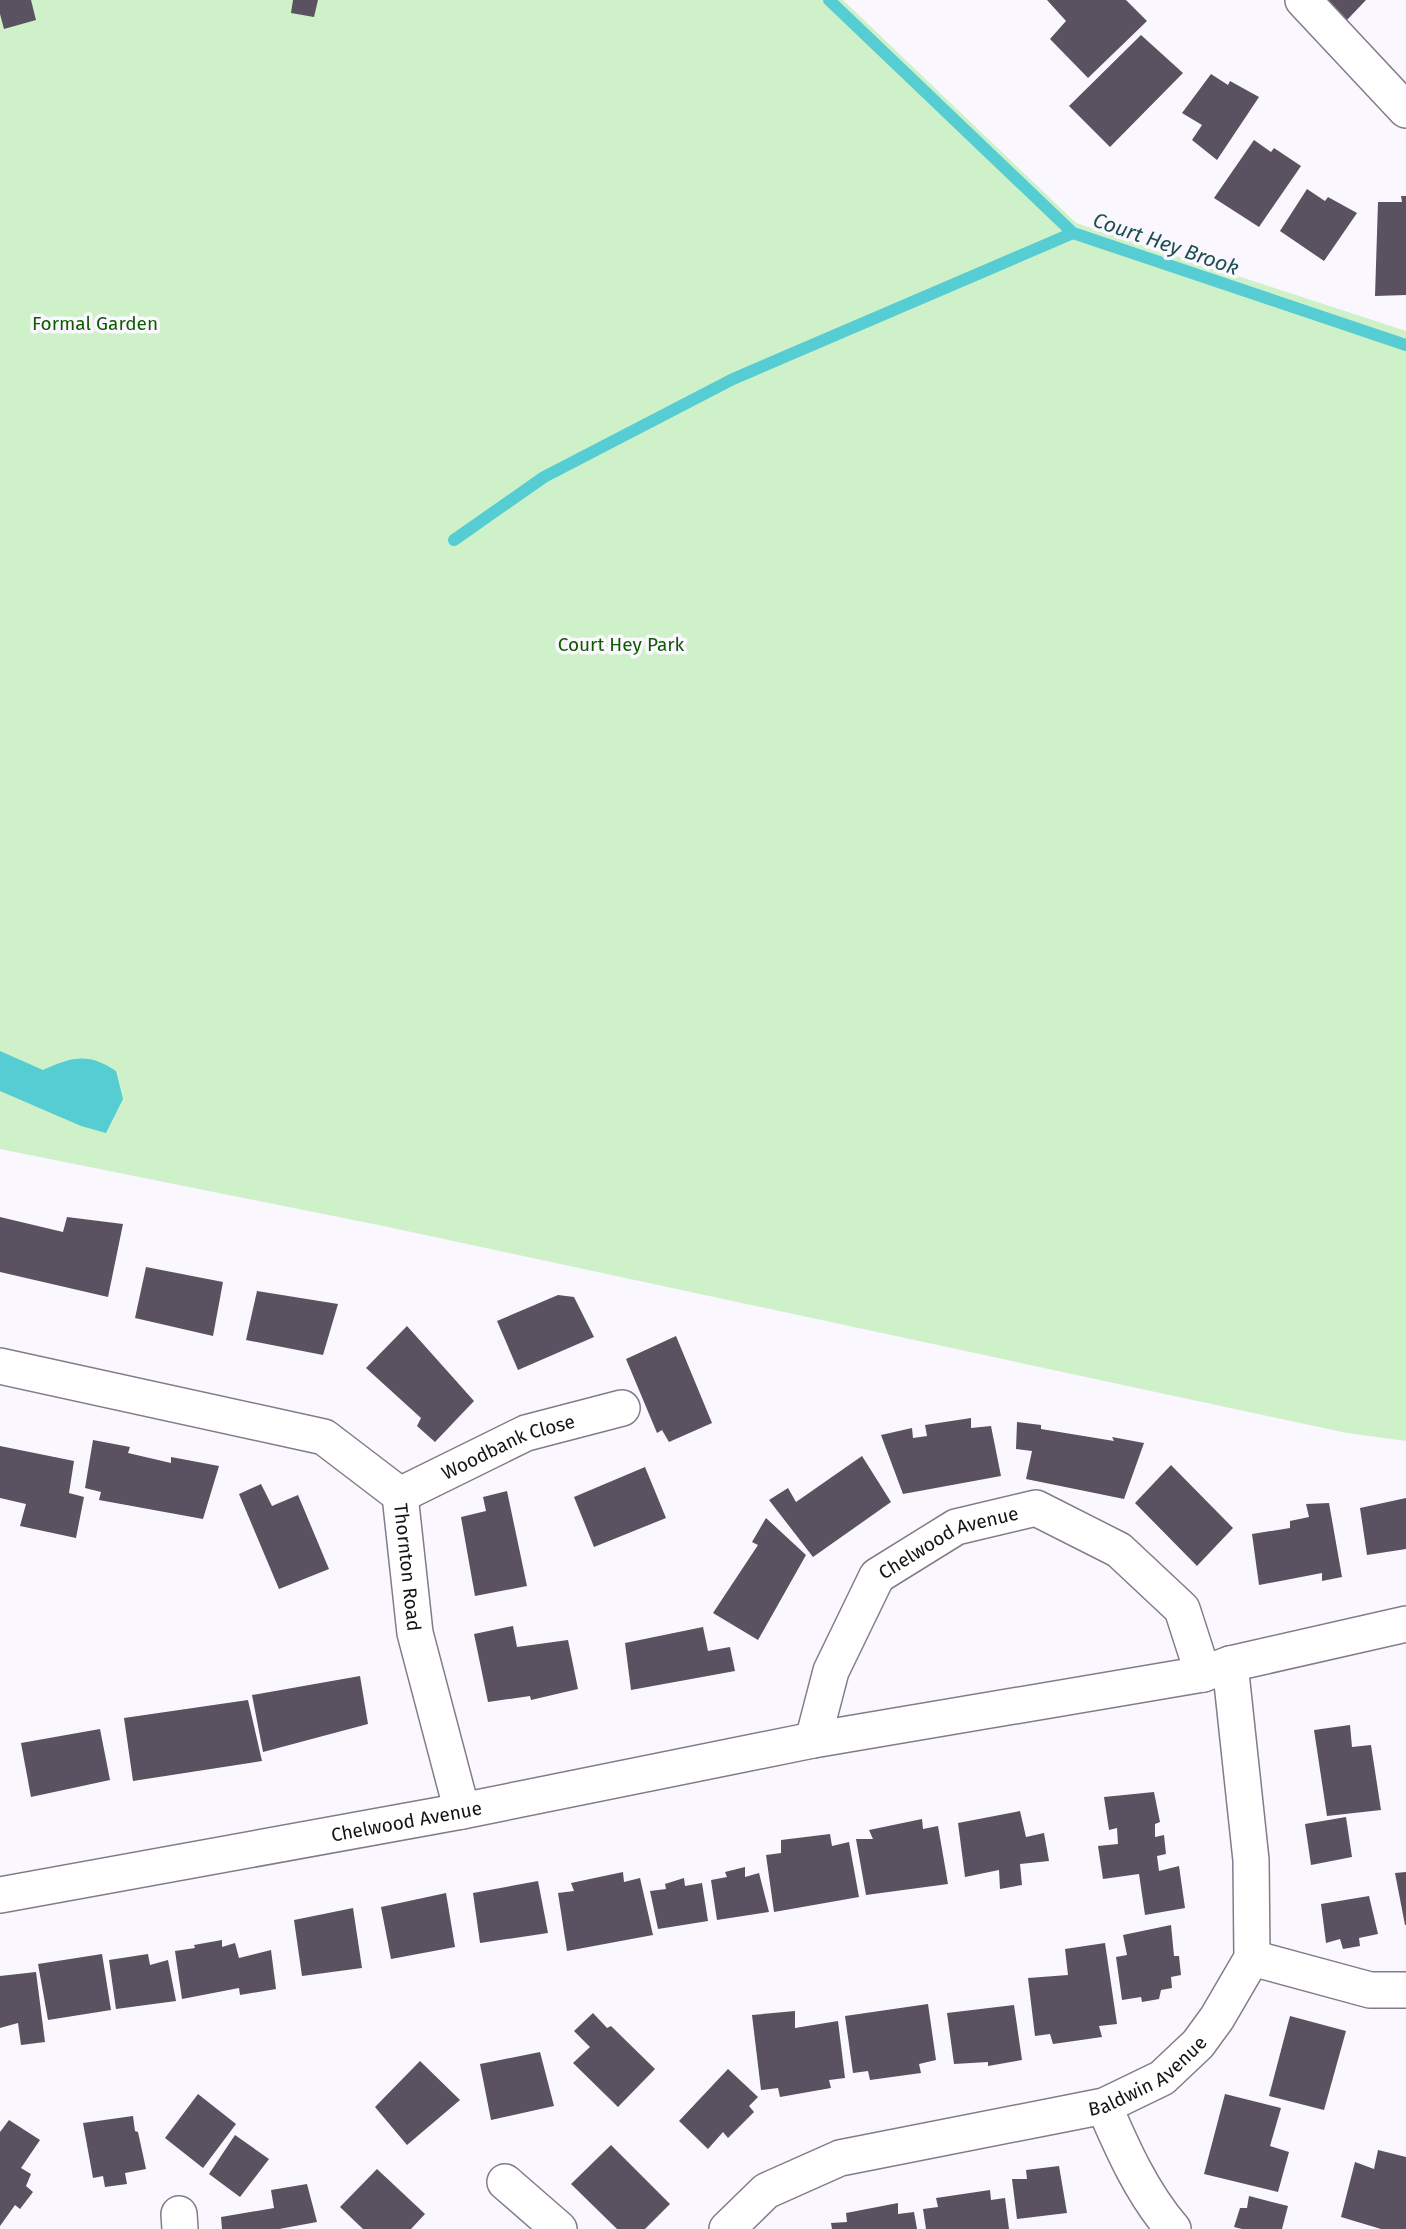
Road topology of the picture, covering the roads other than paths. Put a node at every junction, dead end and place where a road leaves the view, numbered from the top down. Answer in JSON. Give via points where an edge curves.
{"nodes":[{"id":1,"x":1303,"y":0,"type":"edge"},
{"id":2,"x":1406,"y":110,"type":"edge"},
{"id":3,"x":0,"y":1366,"type":"edge"},
{"id":4,"x":622,"y":1408,"type":"dead end"},
{"id":5,"x":400,"y":1495,"type":"junction"},
{"id":6,"x":1406,"y":1624,"type":"edge"},
{"id":7,"x":1217,"y":1669,"type":"junction"},
{"id":8,"x":813,"y":1740,"type":"junction"},
{"id":9,"x":461,"y":1811,"type":"junction"},
{"id":10,"x":0,"y":1895,"type":"edge"},
{"id":11,"x":1252,"y":1958,"type":"junction"},
{"id":12,"x":1406,"y":1990,"type":"edge"},
{"id":13,"x":1104,"y":2106,"type":"junction"},
{"id":14,"x":505,"y":2182,"type":"dead end"},
{"id":15,"x":559,"y":2229,"type":"edge"},
{"id":16,"x":727,"y":2229,"type":"edge"},
{"id":17,"x":1173,"y":2229,"type":"edge"}],
"edges":[{"from":1,"to":2,"type":"street"},
{"from":3,"to":5,"type":"street","name":"Thornton Road","via":[[324,1437]]},
{"from":4,"to":5,"type":"street","name":"Woodbank Close","via":[[526,1433]]},
{"from":5,"to":9,"type":"street","name":"Thornton Road","via":[[415,1633]]},
{"from":6,"to":7,"type":"street","name":"Chelwood Avenue"},
{"from":7,"to":8,"type":"street","name":"Chelwood Avenue"},
{"from":7,"to":8,"type":"street","name":"Chelwood Avenue","via":[[1182,1609],[1119,1550],[1036,1508],[956,1527],[877,1576],[831,1671]]},
{"from":7,"to":11,"type":"street","via":[[1251,1860]]},
{"from":8,"to":9,"type":"street","name":"Chelwood Avenue"},
{"from":9,"to":10,"type":"street","name":"Chelwood Avenue"},
{"from":11,"to":12,"type":"street","via":[[1370,1990]]},
{"from":11,"to":13,"type":"street","name":"Baldwin Avenue","via":[[1198,2044],[1162,2078]]},
{"from":13,"to":16,"type":"street","name":"Baldwin Avenue","via":[[840,2158],[766,2191]]},
{"from":13,"to":17,"type":"street","via":[[1132,2169]]},
{"from":14,"to":15,"type":"street"}]}
